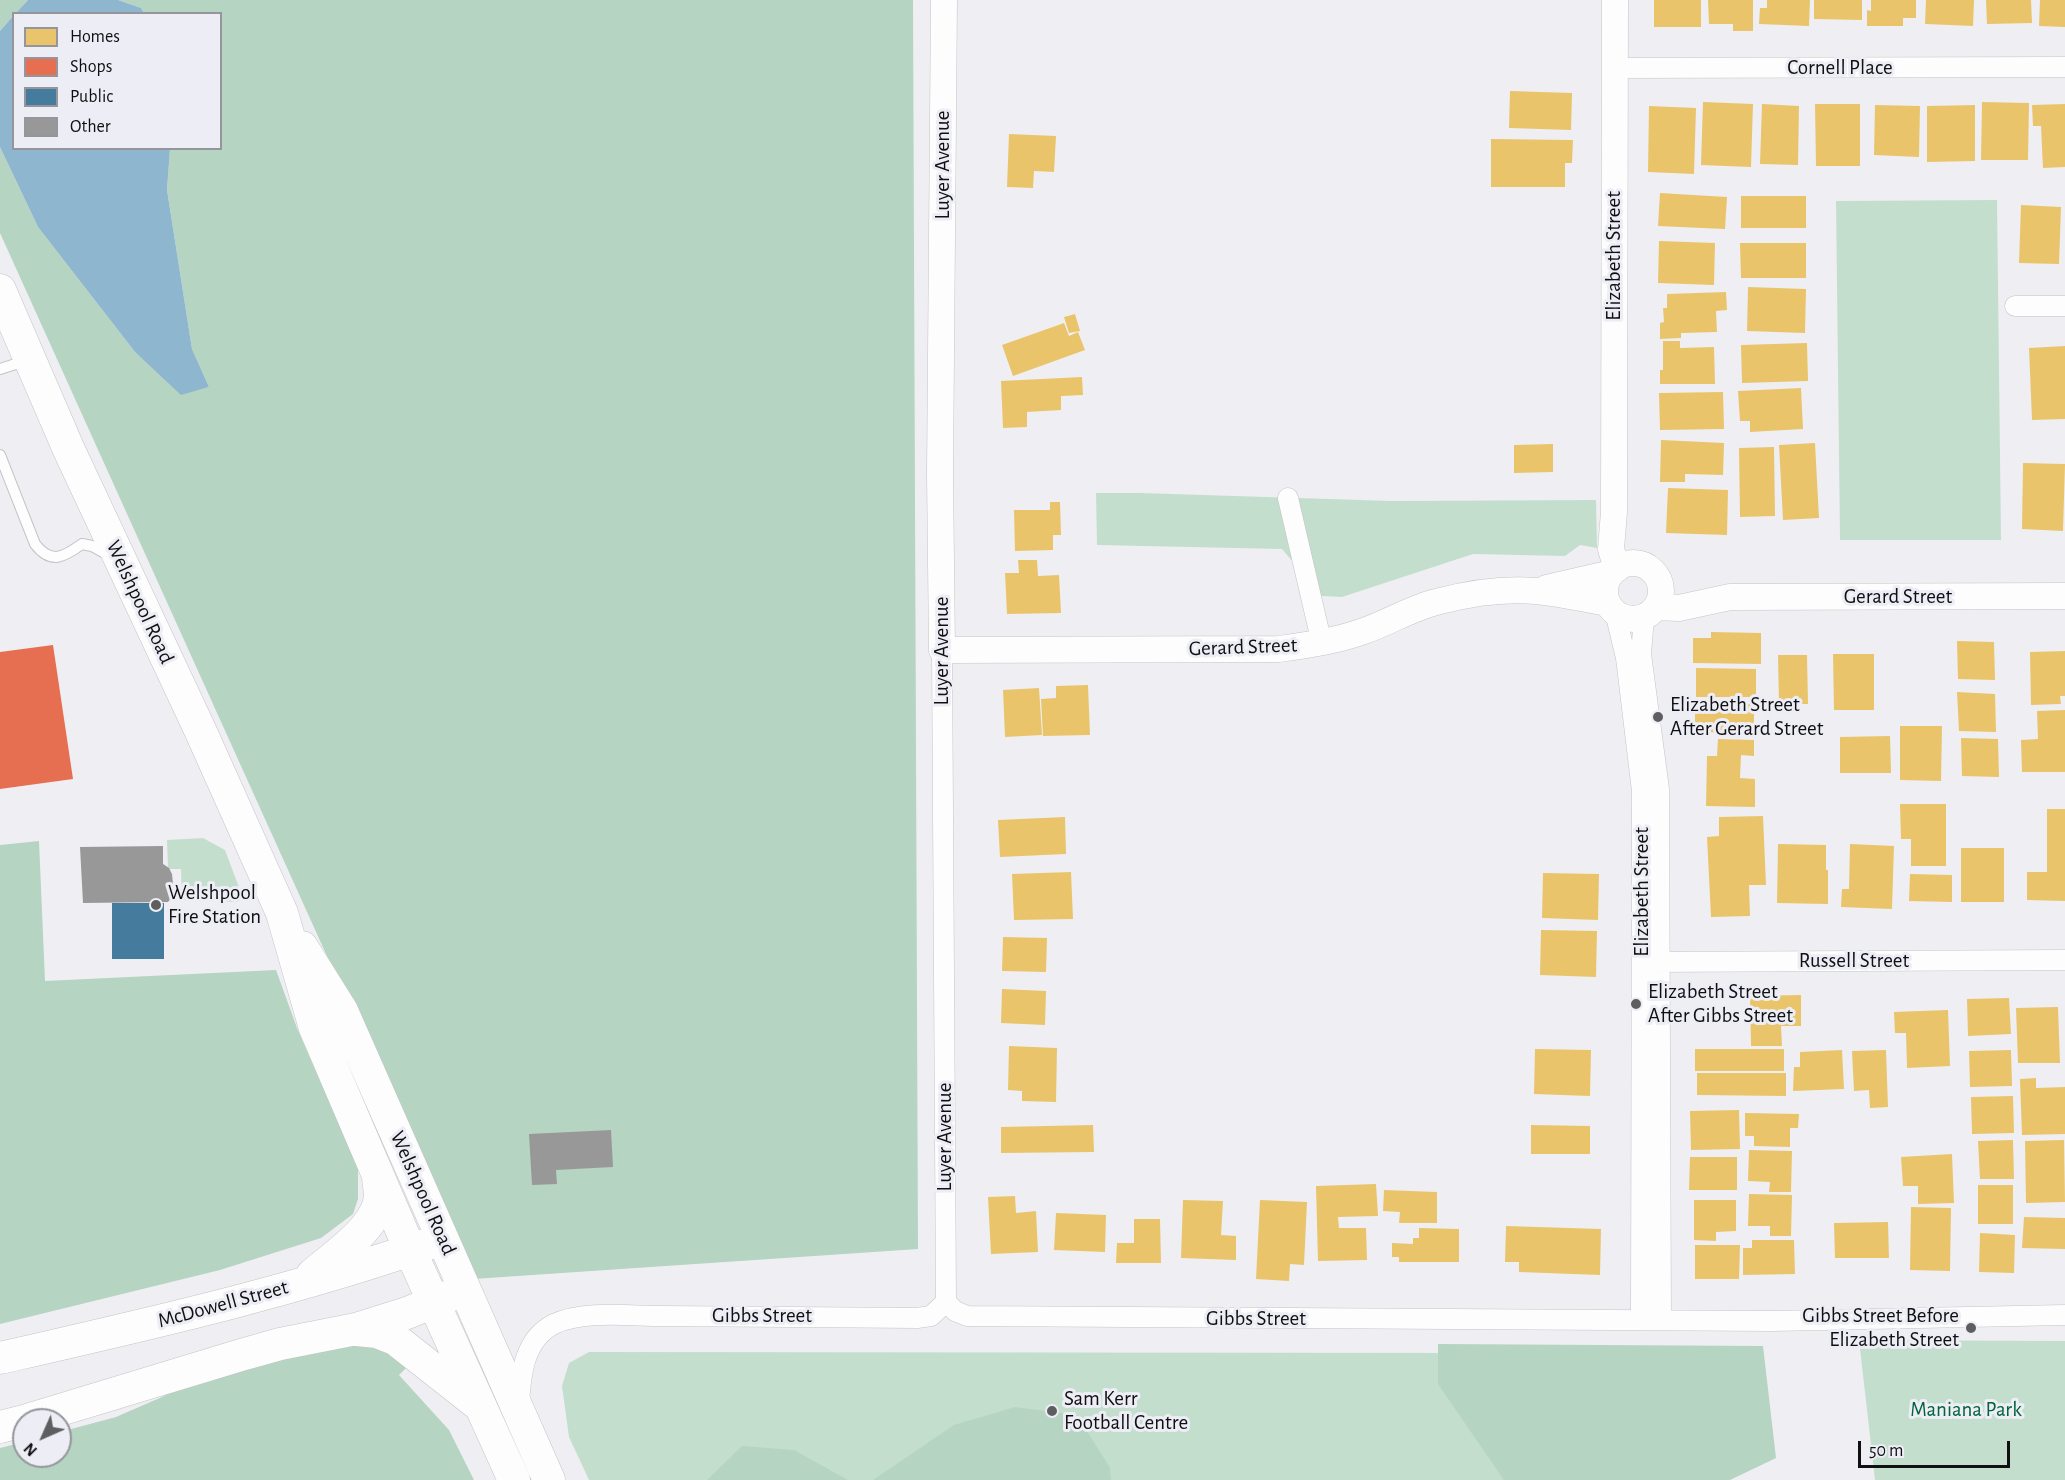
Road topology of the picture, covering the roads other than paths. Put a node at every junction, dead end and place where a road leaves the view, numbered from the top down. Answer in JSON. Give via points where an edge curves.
{"nodes":[{"id":1,"x":944,"y":0,"type":"edge"},
{"id":2,"x":1615,"y":0,"type":"edge"},
{"id":3,"x":2065,"y":67,"type":"edge"},
{"id":4,"x":1614,"y":68,"type":"junction"},
{"id":5,"x":0,"y":290,"type":"edge"},
{"id":6,"x":2015,"y":306,"type":"dead end"},
{"id":7,"x":2065,"y":306,"type":"edge"},
{"id":8,"x":30,"y":359,"type":"junction"},
{"id":9,"x":0,"y":369,"type":"edge"},
{"id":10,"x":0,"y":455,"type":"edge"},
{"id":11,"x":1288,"y":498,"type":"dead end"},
{"id":12,"x":122,"y":562,"type":"junction"},
{"id":13,"x":1621,"y":568,"type":"junction"},
{"id":14,"x":1658,"y":579,"type":"junction"},
{"id":15,"x":1536,"y":591,"type":"junction"},
{"id":16,"x":2065,"y":596,"type":"edge"},
{"id":17,"x":1730,"y":597,"type":"junction"},
{"id":18,"x":1611,"y":607,"type":"junction"},
{"id":19,"x":1650,"y":612,"type":"junction"},
{"id":20,"x":1322,"y":644,"type":"junction"},
{"id":21,"x":942,"y":650,"type":"junction"},
{"id":22,"x":282,"y":913,"type":"junction"},
{"id":23,"x":2065,"y":960,"type":"edge"},
{"id":24,"x":1651,"y":962,"type":"junction"},
{"id":25,"x":378,"y":1177,"type":"junction"},
{"id":26,"x":443,"y":1239,"type":"junction"},
{"id":27,"x":410,"y":1250,"type":"junction"},
{"id":28,"x":302,"y":1283,"type":"junction"},
{"id":29,"x":466,"y":1290,"type":"junction"},
{"id":30,"x":434,"y":1302,"type":"junction"},
{"id":31,"x":946,"y":1302,"type":"junction"},
{"id":32,"x":2065,"y":1315,"type":"edge"},
{"id":33,"x":1651,"y":1319,"type":"junction"},
{"id":34,"x":356,"y":1329,"type":"junction"},
{"id":35,"x":0,"y":1358,"type":"edge"},
{"id":36,"x":481,"y":1407,"type":"junction"},
{"id":37,"x":65,"y":1408,"type":"edge"},
{"id":38,"x":518,"y":1408,"type":"junction"},
{"id":39,"x":514,"y":1480,"type":"edge"},
{"id":40,"x":549,"y":1480,"type":"edge"}],
"edges":[{"from":1,"to":21,"type":"street","name":"Luyer Avenue"},
{"from":2,"to":4,"type":"street","name":"Elizabeth Street"},
{"from":3,"to":4,"type":"street","name":"Cornell Place"},
{"from":4,"to":13,"type":"street","name":"Elizabeth Street","via":[[1611,549]]},
{"from":5,"to":8,"type":"main road","name":"Welshpool Road"},
{"from":6,"to":7,"type":"street"},
{"from":8,"to":9,"type":"lane"},
{"from":8,"to":12,"type":"main road","name":"Welshpool Road"},
{"from":10,"to":12,"type":"lane","via":[[41,552],[65,556],[82,544]]},
{"from":11,"to":20,"type":"street"},
{"from":12,"to":22,"type":"main road","name":"Welshpool Road"},
{"from":13,"to":14,"type":"street","via":[[1648,568]]},
{"from":13,"to":15,"type":"street","name":"Gerard Street"},
{"from":13,"to":18,"type":"street","via":[[1606,588]]},
{"from":14,"to":17,"type":"street","name":"Gerard Street"},
{"from":14,"to":19,"type":"street","via":[[1661,593]]},
{"from":15,"to":18,"type":"street","name":"Gerard Street"},
{"from":15,"to":20,"type":"street","name":"Gerard Street","via":[[1500,591],[1438,601]]},
{"from":16,"to":17,"type":"street","name":"Gerard Street"},
{"from":17,"to":19,"type":"street","name":"Gerard Street"},
{"from":18,"to":19,"type":"street","via":[[1629,618]]},
{"from":18,"to":24,"type":"street","name":"Elizabeth Street","via":[[1626,657],[1642,791]]},
{"from":19,"to":24,"type":"street","name":"Elizabeth Street","via":[[1641,654],[1659,789]]},
{"from":20,"to":21,"type":"street","name":"Gerard Street","via":[[1279,649]]},
{"from":21,"to":31,"type":"street","name":"Luyer Avenue"},
{"from":22,"to":25,"type":"main road","name":"Welshpool Road","via":[[315,1028]]},
{"from":22,"to":26,"type":"main road","name":"Welshpool Road","via":[[342,1011]]},
{"from":23,"to":24,"type":"street","name":"Russell Street"},
{"from":24,"to":33,"type":"street","name":"Elizabeth Street"},
{"from":25,"to":27,"type":"main road","name":"Welshpool Road"},
{"from":25,"to":28,"type":"main road","via":[[380,1196],[376,1212],[356,1239]]},
{"from":26,"to":27,"type":"main road","name":"McDowell Street"},
{"from":26,"to":29,"type":"main road","name":"Welshpool Road"},
{"from":27,"to":28,"type":"main road","name":"McDowell Street"},
{"from":27,"to":30,"type":"main road","name":"Welshpool Road"},
{"from":28,"to":35,"type":"main road","name":"McDowell Street"},
{"from":29,"to":30,"type":"main road"},
{"from":29,"to":38,"type":"main road","name":"Welshpool Road"},
{"from":30,"to":34,"type":"main road"},
{"from":30,"to":36,"type":"main road","name":"Welshpool Road"},
{"from":31,"to":33,"type":"street","name":"Gibbs Street","via":[[967,1316]]},
{"from":31,"to":38,"type":"street","name":"Gibbs Street","via":[[931,1316],[917,1318],[570,1318],[553,1325],[530,1347],[522,1372]]},
{"from":32,"to":33,"type":"street","name":"Gibbs Street","via":[[1772,1321]]},
{"from":34,"to":36,"type":"main road","via":[[395,1339]]},
{"from":34,"to":37,"type":"main road","via":[[280,1344]]},
{"from":36,"to":39,"type":"main road","name":"Welshpool Road"},
{"from":38,"to":40,"type":"main road","name":"Welshpool Road"}]}
